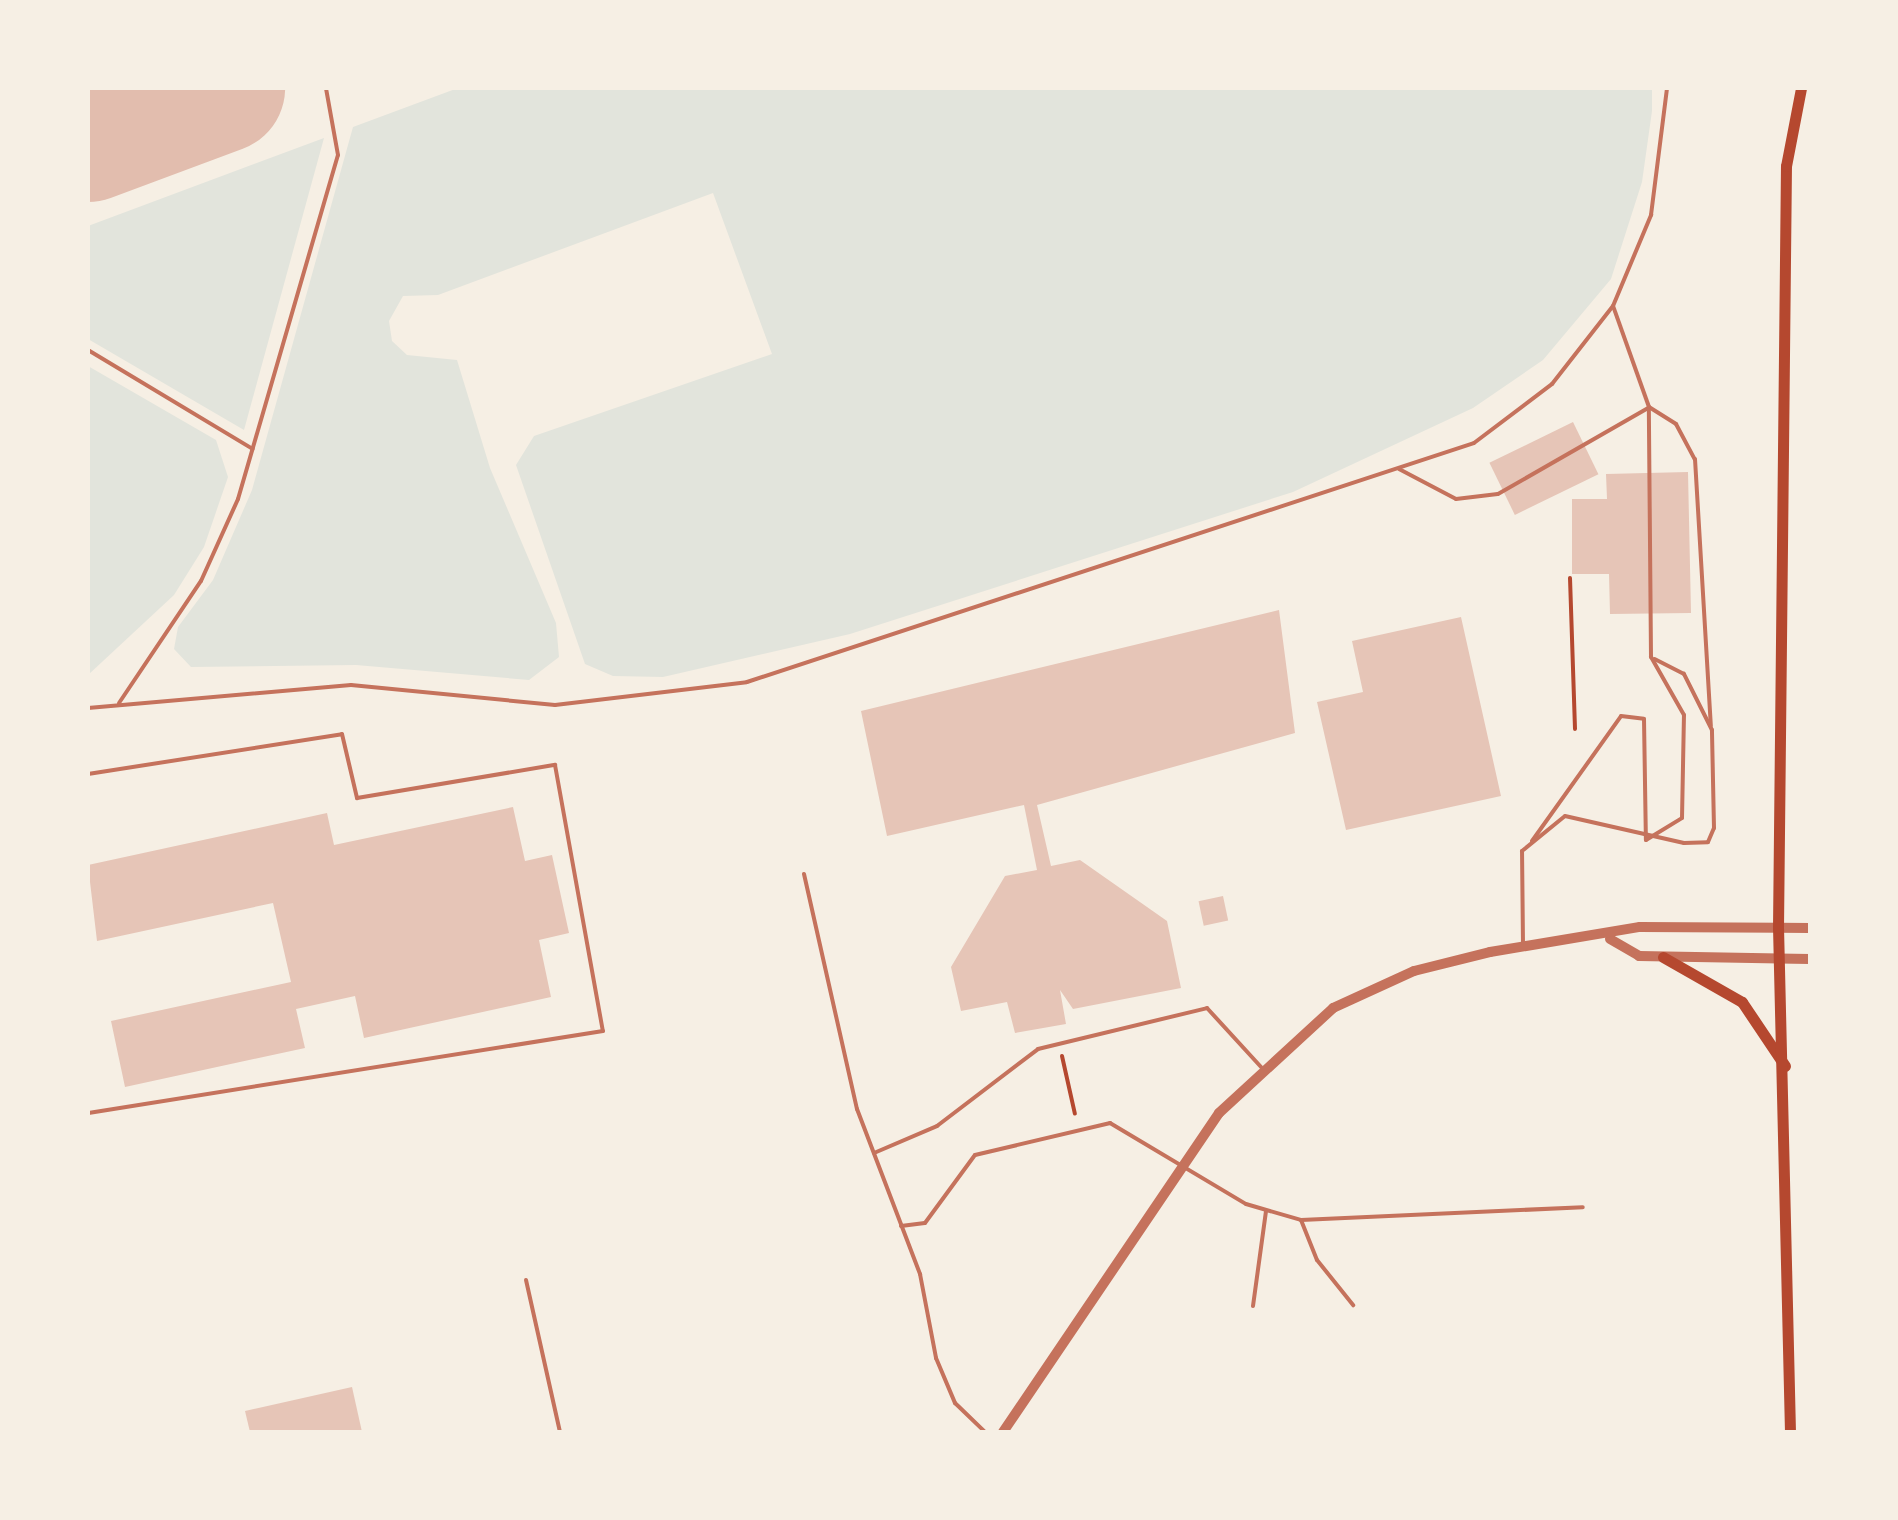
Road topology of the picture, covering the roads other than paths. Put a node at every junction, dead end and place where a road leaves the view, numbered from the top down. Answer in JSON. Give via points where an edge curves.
{"nodes":[{"id":1,"x":326,"y":88,"type":"edge"},
{"id":2,"x":1667,"y":88,"type":"edge"},
{"id":3,"x":1801,"y":88,"type":"edge"},
{"id":4,"x":1613,"y":306,"type":"junction"},
{"id":5,"x":88,"y":350,"type":"edge"},
{"id":6,"x":1650,"y":407,"type":"junction"},
{"id":7,"x":253,"y":448,"type":"junction"},
{"id":8,"x":1399,"y":469,"type":"junction"},
{"id":9,"x":1651,"y":657,"type":"junction"},
{"id":10,"x":118,"y":703,"type":"junction"},
{"id":11,"x":88,"y":708,"type":"edge"},
{"id":12,"x":1712,"y":730,"type":"junction"},
{"id":13,"x":88,"y":774,"type":"edge"},
{"id":14,"x":1532,"y":840,"type":"junction"},
{"id":15,"x":1646,"y":840,"type":"junction"},
{"id":16,"x":804,"y":874,"type":"dead end"},
{"id":17,"x":1778,"y":928,"type":"junction"},
{"id":18,"x":1810,"y":928,"type":"edge"},
{"id":19,"x":1610,"y":939,"type":"junction"},
{"id":20,"x":1523,"y":948,"type":"junction"},
{"id":21,"x":1663,"y":957,"type":"junction"},
{"id":22,"x":1779,"y":958,"type":"junction"},
{"id":23,"x":1810,"y":959,"type":"edge"},
{"id":24,"x":1786,"y":1066,"type":"junction"},
{"id":25,"x":1261,"y":1067,"type":"junction"},
{"id":26,"x":88,"y":1114,"type":"edge"},
{"id":27,"x":874,"y":1153,"type":"junction"},
{"id":28,"x":1186,"y":1161,"type":"junction"},
{"id":29,"x":1583,"y":1206,"type":"dead end"},
{"id":30,"x":1266,"y":1211,"type":"junction"},
{"id":31,"x":1300,"y":1220,"type":"junction"},
{"id":32,"x":901,"y":1226,"type":"junction"},
{"id":33,"x":526,"y":1280,"type":"dead end"},
{"id":34,"x":1352,"y":1304,"type":"dead end"},
{"id":35,"x":1253,"y":1306,"type":"dead end"},
{"id":36,"x":560,"y":1432,"type":"edge"},
{"id":37,"x":985,"y":1432,"type":"edge"},
{"id":38,"x":1003,"y":1432,"type":"edge"},
{"id":39,"x":1790,"y":1432,"type":"edge"}],
"edges":[{"from":1,"to":7,"type":"lane","via":[[338,155]]},
{"from":2,"to":4,"type":"lane","via":[[1651,216]]},
{"from":3,"to":17,"type":"main road","via":[[1786,166]]},
{"from":4,"to":6,"type":"lane"},
{"from":4,"to":8,"type":"lane","via":[[1584,349],[1513,417],[1474,443]]},
{"from":5,"to":7,"type":"lane"},
{"from":6,"to":8,"type":"lane","via":[[1498,494],[1456,499]]},
{"from":6,"to":9,"type":"lane"},
{"from":6,"to":12,"type":"lane","via":[[1676,424],[1695,459]]},
{"from":7,"to":10,"type":"lane","via":[[201,581]]},
{"from":8,"to":10,"type":"lane","via":[[747,682],[555,705],[351,685]]},
{"from":9,"to":12,"type":"lane","via":[[1684,674]]},
{"from":9,"to":15,"type":"lane","via":[[1684,716],[1682,818]]},
{"from":10,"to":11,"type":"lane"},
{"from":12,"to":15,"type":"lane","via":[[1708,842]]},
{"from":13,"to":26,"type":"lane","via":[[342,734],[357,798],[554,765],[603,1032]]},
{"from":14,"to":15,"type":"lane","via":[[1565,816]]},
{"from":14,"to":15,"type":"lane","via":[[1621,716],[1644,718]]},
{"from":14,"to":20,"type":"lane","via":[[1518,893]]},
{"from":16,"to":27,"type":"lane"},
{"from":17,"to":18,"type":"street"},
{"from":17,"to":19,"type":"street","via":[[1640,928]]},
{"from":17,"to":22,"type":"main road"},
{"from":19,"to":20,"type":"street"},
{"from":19,"to":21,"type":"street","via":[[1639,956]]},
{"from":20,"to":25,"type":"street","via":[[1368,988]]},
{"from":21,"to":22,"type":"street"},
{"from":21,"to":24,"type":"main road","via":[[1742,1002]]},
{"from":22,"to":23,"type":"street"},
{"from":22,"to":24,"type":"main road"},
{"from":24,"to":39,"type":"main road"},
{"from":25,"to":27,"type":"lane","via":[[1208,1008],[1038,1050],[937,1126]]},
{"from":25,"to":28,"type":"street"},
{"from":27,"to":32,"type":"lane"},
{"from":28,"to":30,"type":"lane"},
{"from":28,"to":32,"type":"lane","via":[[1128,1127],[1094,1125],[975,1156],[925,1223]]},
{"from":28,"to":38,"type":"street"},
{"from":29,"to":31,"type":"lane"},
{"from":30,"to":31,"type":"lane"},
{"from":30,"to":35,"type":"lane"},
{"from":31,"to":34,"type":"lane","via":[[1316,1260]]},
{"from":32,"to":37,"type":"lane","via":[[936,1358],[955,1403]]},
{"from":33,"to":36,"type":"lane"}]}
